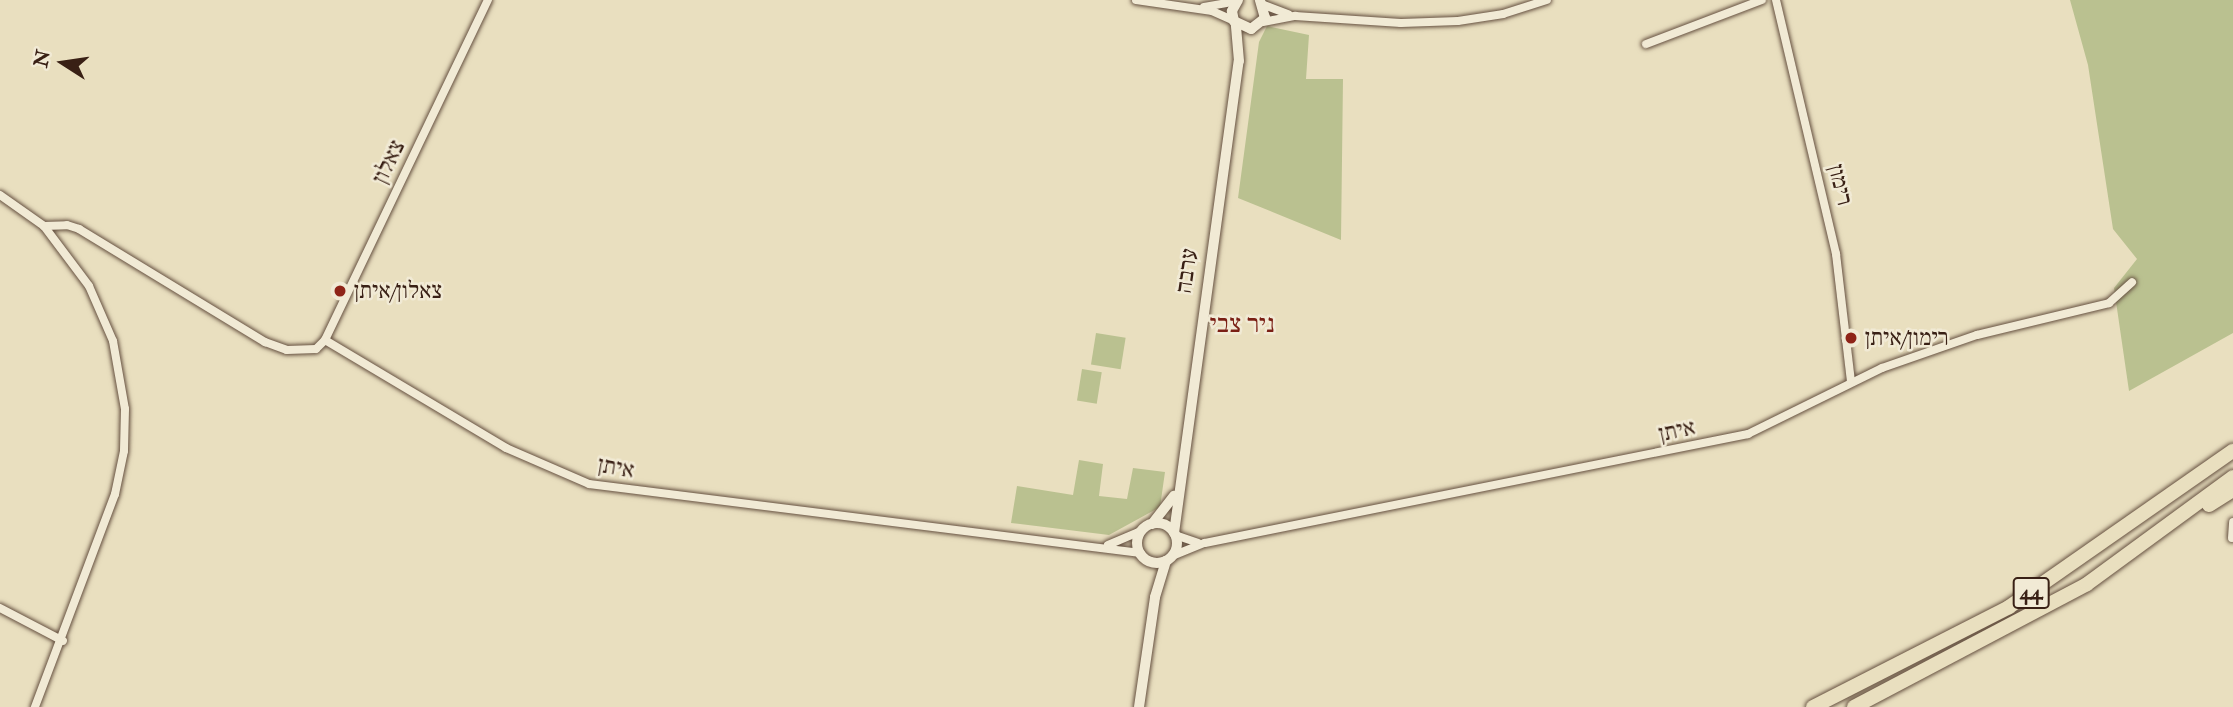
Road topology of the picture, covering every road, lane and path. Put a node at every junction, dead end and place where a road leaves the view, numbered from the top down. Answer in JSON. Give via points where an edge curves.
{"nodes":[{"id":1,"x":488,"y":0,"type":"edge"},
{"id":2,"x":1136,"y":0,"type":"edge"},
{"id":3,"x":1237,"y":0,"type":"edge"},
{"id":4,"x":1546,"y":0,"type":"edge"},
{"id":5,"x":1762,"y":0,"type":"edge"},
{"id":6,"x":1776,"y":0,"type":"edge"},
{"id":7,"x":1261,"y":1,"type":"edge"},
{"id":8,"x":1194,"y":8,"type":"junction"},
{"id":9,"x":1295,"y":16,"type":"junction"},
{"id":10,"x":1235,"y":22,"type":"junction"},
{"id":11,"x":1259,"y":25,"type":"junction"},
{"id":12,"x":1646,"y":44,"type":"dead end"},
{"id":13,"x":1239,"y":61,"type":"junction"},
{"id":14,"x":0,"y":195,"type":"edge"},
{"id":15,"x":44,"y":226,"type":"junction"},
{"id":16,"x":2132,"y":282,"type":"dead end"},
{"id":17,"x":325,"y":341,"type":"junction"},
{"id":18,"x":1851,"y":382,"type":"junction"},
{"id":19,"x":2233,"y":451,"type":"edge"},
{"id":20,"x":2233,"y":477,"type":"edge"},
{"id":21,"x":1177,"y":487,"type":"junction"},
{"id":22,"x":2233,"y":490,"type":"edge"},
{"id":23,"x":2233,"y":522,"type":"edge"},
{"id":24,"x":1152,"y":524,"type":"junction"},
{"id":25,"x":1142,"y":531,"type":"junction"},
{"id":26,"x":1175,"y":533,"type":"junction"},
{"id":27,"x":2232,"y":538,"type":"edge"},
{"id":28,"x":1205,"y":544,"type":"junction"},
{"id":29,"x":1102,"y":546,"type":"junction"},
{"id":30,"x":1142,"y":555,"type":"junction"},
{"id":31,"x":2128,"y":555,"type":"junction"},
{"id":32,"x":1169,"y":558,"type":"junction"},
{"id":33,"x":1155,"y":597,"type":"junction"},
{"id":34,"x":0,"y":608,"type":"edge"},
{"id":35,"x":63,"y":641,"type":"junction"},
{"id":36,"x":34,"y":707,"type":"edge"},
{"id":37,"x":1139,"y":707,"type":"edge"},
{"id":38,"x":1813,"y":707,"type":"edge"},
{"id":39,"x":1854,"y":707,"type":"edge"}],
"edges":[{"from":1,"to":17,"type":"street","name":"צאלון"},
{"from":2,"to":8,"type":"street"},
{"from":3,"to":8,"type":"street"},
{"from":3,"to":10,"type":"street","name":"ערבה"},
{"from":4,"to":9,"type":"street","via":[[1503,14],[1458,21],[1401,23]]},
{"from":5,"to":12,"type":"street"},
{"from":6,"to":18,"type":"street","name":"רימון","via":[[1836,254]]},
{"from":7,"to":9,"type":"street"},
{"from":7,"to":11,"type":"street"},
{"from":8,"to":10,"type":"street"},
{"from":9,"to":11,"type":"street"},
{"from":10,"to":11,"type":"street","via":[[1247,29]]},
{"from":10,"to":13,"type":"street","name":"ערבה"},
{"from":11,"to":13,"type":"street","name":"ערבה"},
{"from":13,"to":21,"type":"street","name":"ערבה"},
{"from":14,"to":15,"type":"street"},
{"from":15,"to":17,"type":"street","via":[[79,229],[279,348],[316,349]]},
{"from":15,"to":35,"type":"street","via":[[77,266],[100,306],[113,341],[125,409],[118,483]]},
{"from":16,"to":18,"type":"street","name":"איתן","via":[[2109,303],[1976,335]]},
{"from":17,"to":29,"type":"street","name":"איתן","via":[[506,448],[589,484]]},
{"from":18,"to":28,"type":"street","name":"איתן","via":[[1738,437]]},
{"from":19,"to":38,"type":"highway","number":"44","via":[[2009,607]]},
{"from":20,"to":31,"type":"highway","number":"44"},
{"from":21,"to":24,"type":"street","name":"ערבה","via":[[1170,506]]},
{"from":21,"to":26,"type":"street","name":"ערבה"},
{"from":22,"to":31,"type":"highway"},
{"from":23,"to":27,"type":"street"},
{"from":24,"to":25,"type":"street"},
{"from":24,"to":26,"type":"street","via":[[1163,524]]},
{"from":25,"to":29,"type":"street","name":"איתן"},
{"from":25,"to":30,"type":"street"},
{"from":26,"to":28,"type":"street","name":"איתן"},
{"from":26,"to":32,"type":"street"},
{"from":28,"to":32,"type":"street","name":"איתן"},
{"from":29,"to":30,"type":"street","name":"איתן"},
{"from":30,"to":32,"type":"street"},
{"from":30,"to":33,"type":"street"},
{"from":31,"to":39,"type":"highway","number":"44","via":[[2004,631]]},
{"from":32,"to":33,"type":"street"},
{"from":33,"to":37,"type":"street"},
{"from":34,"to":35,"type":"street"},
{"from":35,"to":36,"type":"street"}]}
